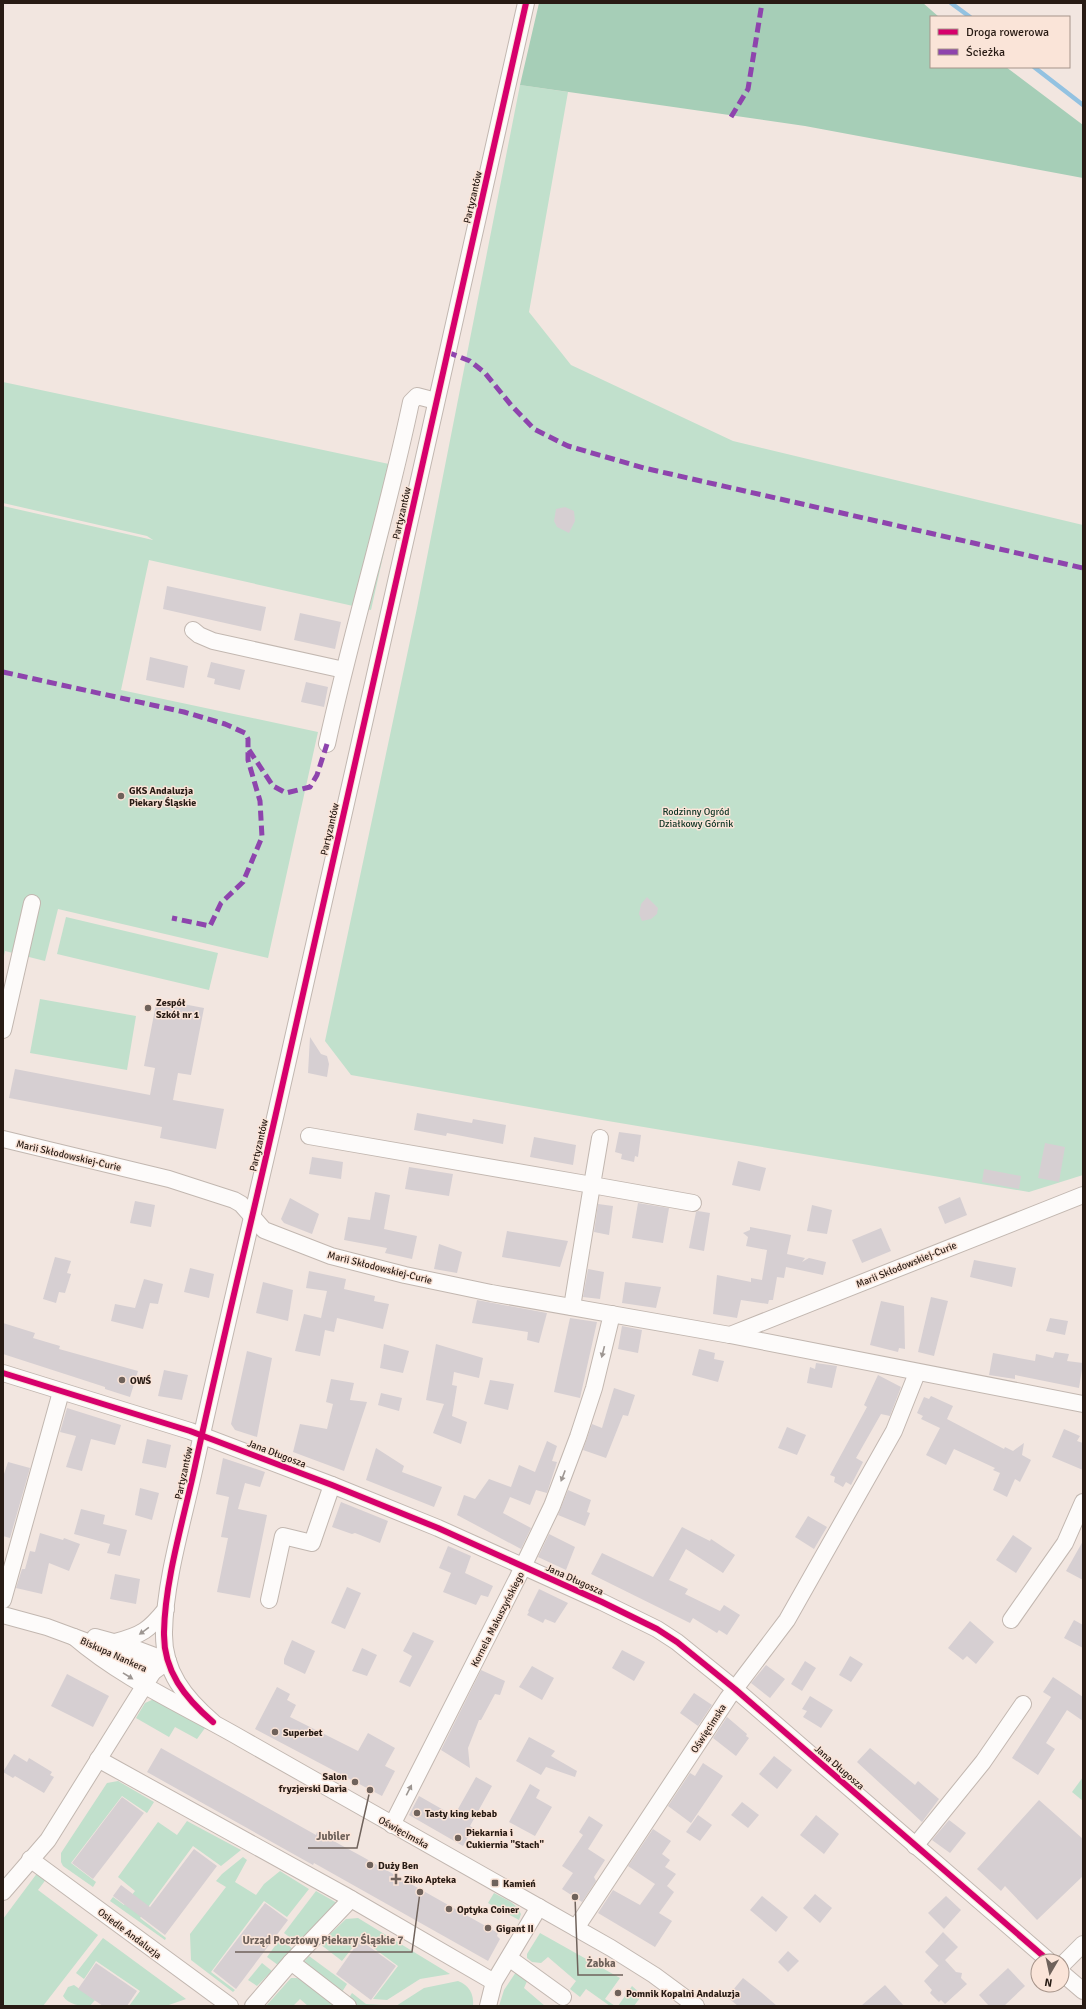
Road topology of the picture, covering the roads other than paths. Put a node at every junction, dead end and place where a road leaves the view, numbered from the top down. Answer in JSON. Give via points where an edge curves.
{"nodes":[{"id":1,"x":526,"y":3,"type":"edge"},
{"id":2,"x":436,"y":401,"type":"junction"},
{"id":3,"x":193,"y":630,"type":"dead end"},
{"id":4,"x":344,"y":670,"type":"junction"},
{"id":5,"x":327,"y":744,"type":"dead end"},
{"id":6,"x":32,"y":903,"type":"dead end"},
{"id":7,"x":3,"y":1030,"type":"edge"},
{"id":8,"x":309,"y":1136,"type":"dead end"},
{"id":9,"x":600,"y":1138,"type":"dead end"},
{"id":10,"x":3,"y":1139,"type":"edge"},
{"id":11,"x":592,"y":1185,"type":"junction"},
{"id":12,"x":1083,"y":1195,"type":"edge"},
{"id":13,"x":693,"y":1203,"type":"dead end"},
{"id":14,"x":252,"y":1218,"type":"junction"},
{"id":15,"x":572,"y":1307,"type":"junction"},
{"id":16,"x":612,"y":1314,"type":"junction"},
{"id":17,"x":730,"y":1335,"type":"junction"},
{"id":18,"x":3,"y":1373,"type":"edge"},
{"id":19,"x":917,"y":1373,"type":"junction"},
{"id":20,"x":61,"y":1392,"type":"junction"},
{"id":21,"x":1083,"y":1404,"type":"edge"},
{"id":22,"x":202,"y":1435,"type":"junction"},
{"id":23,"x":332,"y":1485,"type":"junction"},
{"id":24,"x":1083,"y":1502,"type":"edge"},
{"id":25,"x":523,"y":1567,"type":"junction"},
{"id":26,"x":3,"y":1600,"type":"edge"},
{"id":27,"x":269,"y":1600,"type":"dead end"},
{"id":28,"x":166,"y":1609,"type":"junction"},
{"id":29,"x":3,"y":1615,"type":"edge"},
{"id":30,"x":1011,"y":1620,"type":"dead end"},
{"id":31,"x":70,"y":1635,"type":"junction"},
{"id":32,"x":115,"y":1642,"type":"junction"},
{"id":33,"x":168,"y":1661,"type":"junction"},
{"id":34,"x":153,"y":1672,"type":"junction"},
{"id":35,"x":144,"y":1686,"type":"junction"},
{"id":36,"x":735,"y":1689,"type":"junction"},
{"id":37,"x":1023,"y":1704,"type":"dead end"},
{"id":38,"x":213,"y":1722,"type":"junction"},
{"id":39,"x":98,"y":1759,"type":"junction"},
{"id":40,"x":392,"y":1825,"type":"junction"},
{"id":41,"x":916,"y":1846,"type":"junction"},
{"id":42,"x":30,"y":1859,"type":"junction"},
{"id":43,"x":3,"y":1892,"type":"edge"},
{"id":44,"x":351,"y":1899,"type":"junction"},
{"id":45,"x":539,"y":1906,"type":"junction"},
{"id":46,"x":576,"y":1928,"type":"junction"},
{"id":47,"x":1083,"y":1944,"type":"edge"},
{"id":48,"x":1040,"y":1953,"type":"edge"},
{"id":49,"x":1070,"y":1957,"type":"edge"},
{"id":50,"x":509,"y":1958,"type":"junction"},
{"id":51,"x":291,"y":1962,"type":"junction"},
{"id":52,"x":1070,"y":1980,"type":"edge"},
{"id":53,"x":494,"y":1982,"type":"junction"},
{"id":54,"x":1083,"y":1991,"type":"edge"},
{"id":55,"x":563,"y":1998,"type":"dead end"},
{"id":56,"x":230,"y":2006,"type":"edge"},
{"id":57,"x":253,"y":2006,"type":"edge"},
{"id":58,"x":348,"y":2006,"type":"edge"},
{"id":59,"x":488,"y":2006,"type":"edge"},
{"id":60,"x":696,"y":2006,"type":"edge"}],
"edges":[{"from":1,"to":2,"type":"street","name":"Partyzantów"},
{"from":2,"to":4,"type":"street","via":[[417,396],[411,402]]},
{"from":2,"to":14,"type":"street","name":"Partyzantów"},
{"from":3,"to":4,"type":"street","via":[[213,641]]},
{"from":4,"to":5,"type":"street"},
{"from":6,"to":7,"type":"street"},
{"from":8,"to":11,"type":"street"},
{"from":9,"to":11,"type":"street"},
{"from":10,"to":14,"type":"street","name":"Marii Skłodowskiej-Curie","via":[[169,1179],[234,1200],[241,1204]]},
{"from":11,"to":13,"type":"street"},
{"from":11,"to":15,"type":"street"},
{"from":12,"to":17,"type":"street","name":"Marii Skłodowskiej-Curie"},
{"from":14,"to":15,"type":"street","name":"Marii Skłodowskiej-Curie","via":[[264,1230],[332,1256],[405,1275]]},
{"from":14,"to":22,"type":"street","name":"Partyzantów"},
{"from":15,"to":16,"type":"street","name":"Marii Skłodowskiej-Curie"},
{"from":16,"to":17,"type":"street","name":"Marii Skłodowskiej-Curie"},
{"from":16,"to":25,"type":"street","name":"Kornela Makuszyńskiego","one_way":true,"via":[[594,1388],[578,1437],[552,1506]]},
{"from":17,"to":19,"type":"street","name":"Marii Skłodowskiej-Curie"},
{"from":18,"to":20,"type":"street","name":"Jana Długosza"},
{"from":19,"to":21,"type":"street","name":"Marii Skłodowskiej-Curie"},
{"from":19,"to":36,"type":"street","name":"Oświęcimska","via":[[894,1431],[847,1517],[787,1620]]},
{"from":20,"to":22,"type":"street","name":"Jana Długosza"},
{"from":20,"to":26,"type":"street"},
{"from":22,"to":23,"type":"street","name":"Jana Długosza"},
{"from":22,"to":28,"type":"street","name":"Partyzantów"},
{"from":23,"to":25,"type":"street","name":"Jana Długosza","via":[[438,1528]]},
{"from":23,"to":27,"type":"street","via":[[312,1543],[283,1536]]},
{"from":24,"to":30,"type":"street","via":[[1065,1543]]},
{"from":25,"to":36,"type":"street","name":"Jana Długosza","via":[[657,1629]]},
{"from":40,"to":25,"type":"street","name":"Kornela Makuszyńskiego","one_way":true},
{"from":28,"to":32,"type":"street","name":"Biskupa Nankera","one_way":true,"via":[[155,1623],[141,1634]]},
{"from":28,"to":33,"type":"street","name":"Partyzantów","via":[[163,1636]]},
{"from":29,"to":31,"type":"street","name":"Biskupa Nankera"},
{"from":31,"to":32,"type":"street","name":"Biskupa Nankera","via":[[96,1637]]},
{"from":31,"to":34,"type":"street","name":"Biskupa Nankera"},
{"from":31,"to":35,"type":"street","name":"Biskupa Nankera","one_way":true},
{"from":32,"to":33,"type":"street","name":"Biskupa Nankera"},
{"from":33,"to":34,"type":"street"},
{"from":33,"to":38,"type":"street","name":"Oświęcimska","via":[[173,1677],[185,1696]]},
{"from":34,"to":35,"type":"street"},
{"from":35,"to":38,"type":"street","name":"Oświęcimska"},
{"from":35,"to":39,"type":"street"},
{"from":36,"to":41,"type":"street","name":"Jana Długosza"},
{"from":36,"to":46,"type":"street","name":"Oświęcimska"},
{"from":37,"to":41,"type":"street","via":[[983,1762]]},
{"from":38,"to":40,"type":"street","name":"Oświęcimska"},
{"from":39,"to":42,"type":"street","via":[[48,1840]]},
{"from":39,"to":44,"type":"street"},
{"from":40,"to":45,"type":"street","name":"Oświęcimska"},
{"from":41,"to":48,"type":"street","name":"Jana Długosza"},
{"from":42,"to":43,"type":"street"},
{"from":42,"to":56,"type":"street","name":"Osiedle Andaluzja"},
{"from":44,"to":51,"type":"street"},
{"from":44,"to":53,"type":"street"},
{"from":45,"to":46,"type":"street","name":"Oświęcimska"},
{"from":45,"to":50,"type":"street"},
{"from":46,"to":60,"type":"street","name":"Oświęcimska","via":[[654,1976]]},
{"from":47,"to":49,"type":"street"},
{"from":50,"to":53,"type":"street"},
{"from":50,"to":55,"type":"street"},
{"from":51,"to":57,"type":"street"},
{"from":51,"to":58,"type":"street"},
{"from":52,"to":54,"type":"street"},
{"from":53,"to":59,"type":"street"}]}
